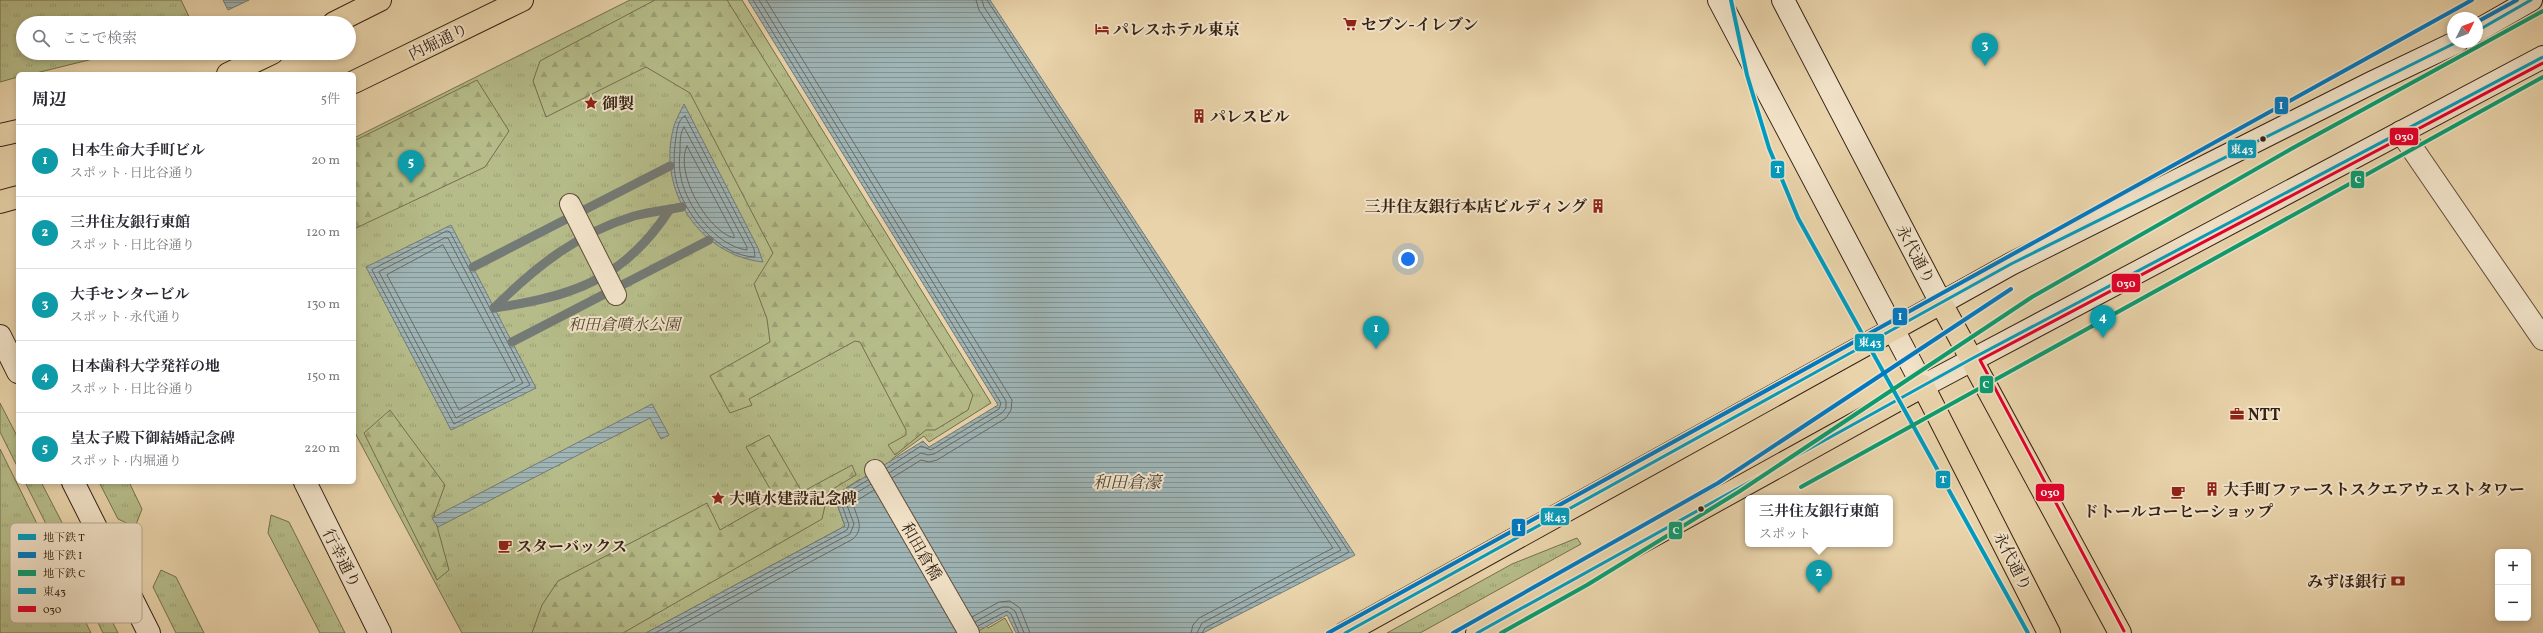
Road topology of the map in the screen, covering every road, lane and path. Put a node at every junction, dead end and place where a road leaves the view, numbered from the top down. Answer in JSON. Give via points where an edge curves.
{"nodes":[{"id":1,"x":380,"y":0,"type":"edge"},
{"id":2,"x":522,"y":0,"type":"edge"},
{"id":3,"x":1718,"y":0,"type":"edge"},
{"id":4,"x":1783,"y":0,"type":"edge"},
{"id":5,"x":2531,"y":0,"type":"edge"},
{"id":6,"x":348,"y":16,"type":"edge"},
{"id":7,"x":2483,"y":28,"type":"edge"},
{"id":8,"x":2447,"y":47,"type":"edge"},
{"id":9,"x":2543,"y":57,"type":"edge"},
{"id":10,"x":257,"y":60,"type":"edge"},
{"id":11,"x":232,"y":72,"type":"edge"},
{"id":12,"x":356,"y":81,"type":"edge"},
{"id":13,"x":16,"y":131,"type":"edge"},
{"id":14,"x":2400,"y":132,"type":"junction"},
{"id":15,"x":0,"y":135,"type":"edge"},
{"id":16,"x":16,"y":198,"type":"edge"},
{"id":17,"x":0,"y":202,"type":"edge"},
{"id":18,"x":570,"y":204,"type":"dead end"},
{"id":19,"x":607,"y":277,"type":"dead end"},
{"id":20,"x":1941,"y":302,"type":"junction"},
{"id":21,"x":1894,"y":328,"type":"junction"},
{"id":22,"x":0,"y":336,"type":"edge"},
{"id":23,"x":2543,"y":339,"type":"edge"},
{"id":24,"x":1973,"y":358,"type":"junction"},
{"id":25,"x":16,"y":368,"type":"edge"},
{"id":26,"x":1923,"y":386,"type":"junction"},
{"id":27,"x":875,"y":470,"type":"dead end"},
{"id":28,"x":74,"y":484,"type":"edge"},
{"id":29,"x":306,"y":484,"type":"edge"},
{"id":30,"x":94,"y":523,"type":"edge"},
{"id":31,"x":142,"y":619,"type":"edge"},
{"id":32,"x":149,"y":633,"type":"edge"},
{"id":33,"x":380,"y":633,"type":"edge"},
{"id":34,"x":969,"y":633,"type":"edge"},
{"id":35,"x":1345,"y":633,"type":"edge"},
{"id":36,"x":1477,"y":633,"type":"edge"},
{"id":37,"x":2049,"y":633,"type":"edge"},
{"id":38,"x":2120,"y":633,"type":"edge"}],
"edges":[{"from":1,"to":6,"type":"main road"},
{"from":2,"to":12,"type":"main road","name":"内堀通り"},
{"from":3,"to":21,"type":"main road","name":"永代通り"},
{"from":4,"to":20,"type":"main road","name":"永代通り"},
{"from":5,"to":7,"type":"main road"},
{"from":8,"to":20,"type":"main road","via":[[2011,264]]},
{"from":9,"to":14,"type":"main road"},
{"from":10,"to":11,"type":"main road"},
{"from":13,"to":15,"type":"main road"},
{"from":14,"to":23,"type":"main road"},
{"from":14,"to":24,"type":"main road"},
{"from":16,"to":17,"type":"main road"},
{"from":18,"to":19,"type":"street"},
{"from":20,"to":21,"type":"main road"},
{"from":20,"to":24,"type":"main road","name":"永代通り"},
{"from":21,"to":26,"type":"main road","name":"永代通り"},
{"from":21,"to":35,"type":"main road"},
{"from":22,"to":25,"type":"main road"},
{"from":24,"to":26,"type":"main road"},
{"from":24,"to":38,"type":"main road","name":"永代通り"},
{"from":26,"to":36,"type":"main road"},
{"from":26,"to":37,"type":"main road","name":"永代通り"},
{"from":27,"to":34,"type":"street","name":"和田倉橋"},
{"from":28,"to":30,"type":"main road"},
{"from":29,"to":33,"type":"main road","name":"行幸通り"},
{"from":31,"to":32,"type":"main road"}]}
